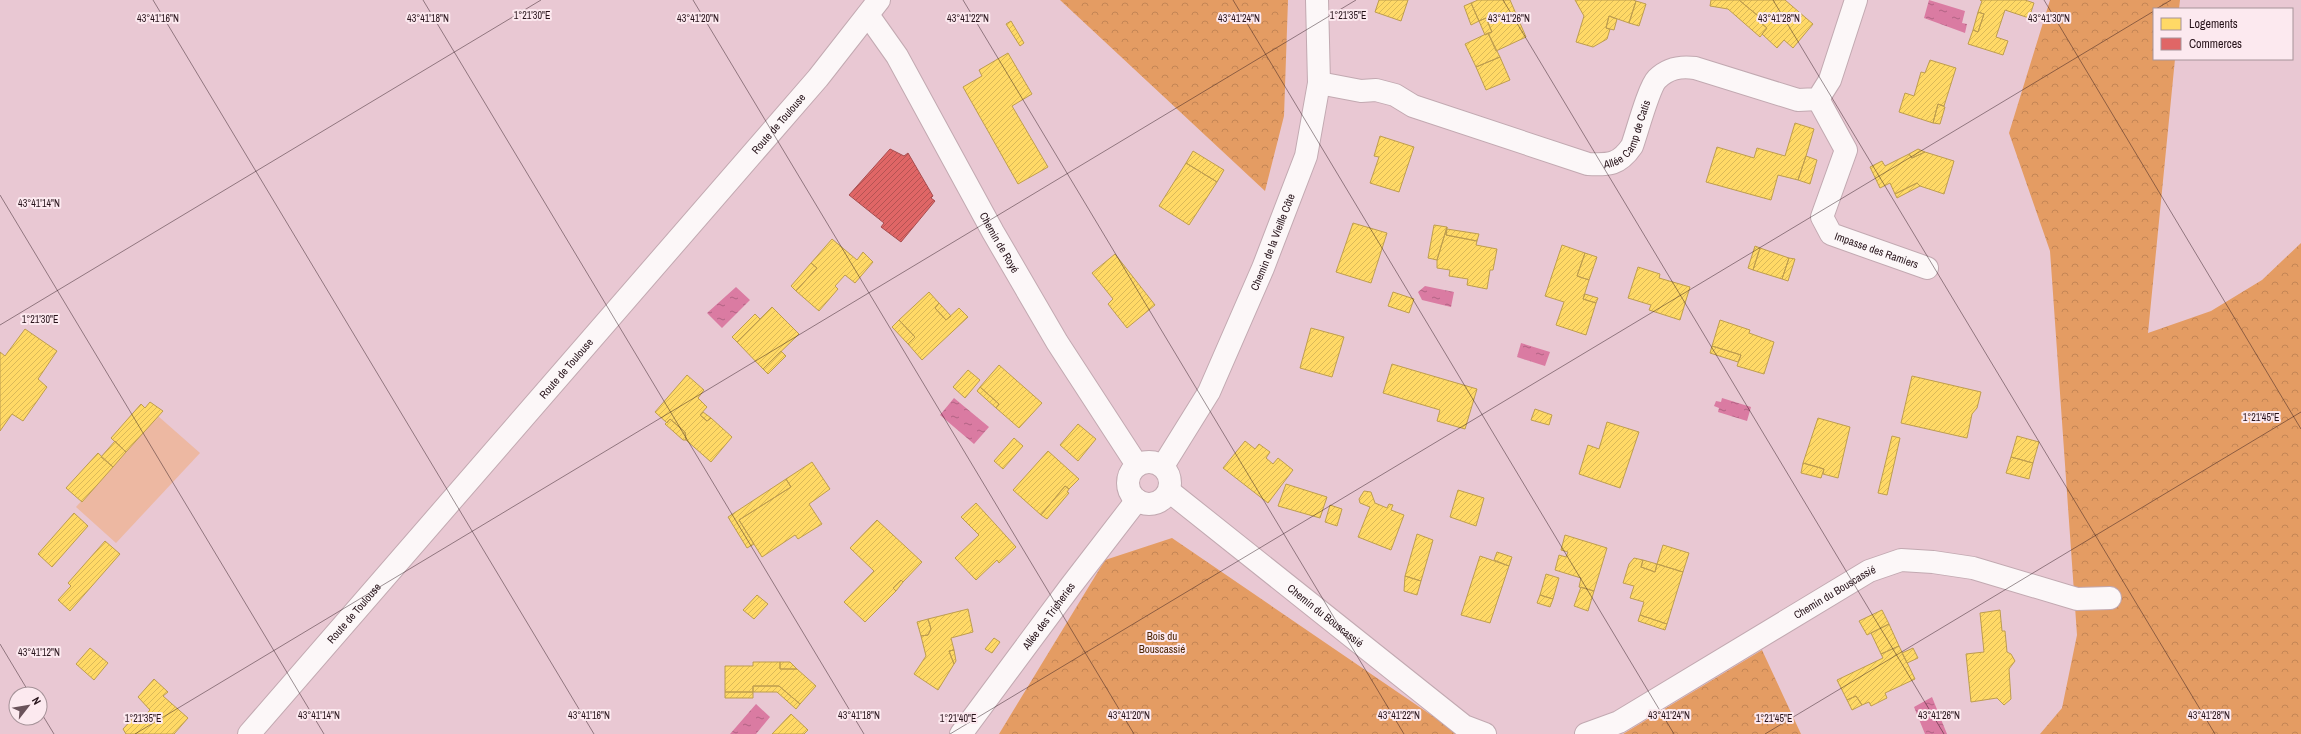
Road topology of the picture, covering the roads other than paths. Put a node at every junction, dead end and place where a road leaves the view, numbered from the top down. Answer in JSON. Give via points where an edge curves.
{"nodes":[{"id":1,"x":1317,"y":0,"type":"edge"},
{"id":2,"x":1856,"y":0,"type":"edge"},
{"id":3,"x":873,"y":8,"type":"edge"},
{"id":4,"x":1319,"y":83,"type":"junction"},
{"id":5,"x":1818,"y":99,"type":"junction"},
{"id":6,"x":1927,"y":268,"type":"dead end"},
{"id":7,"x":1137,"y":465,"type":"junction"},
{"id":8,"x":1162,"y":466,"type":"junction"},
{"id":9,"x":1169,"y":491,"type":"junction"},
{"id":10,"x":1137,"y":500,"type":"junction"},
{"id":11,"x":2110,"y":598,"type":"dead end"},
{"id":12,"x":249,"y":734,"type":"edge"},
{"id":13,"x":961,"y":734,"type":"edge"},
{"id":14,"x":1485,"y":734,"type":"edge"},
{"id":15,"x":1586,"y":734,"type":"edge"}],
"edges":[{"from":1,"to":4,"type":"street","name":"Chemin de la Vieille Côte"},
{"from":2,"to":5,"type":"street","via":[[1830,80]]},
{"from":3,"to":7,"type":"street","name":"Chemin de Royé","via":[[897,56],[1057,342]]},
{"from":3,"to":12,"type":"street","name":"Route de Toulouse","via":[[808,90]]},
{"from":4,"to":5,"type":"street","name":"Allée Camp de Catis","via":[[1395,95],[1412,106],[1588,164],[1610,165],[1627,154],[1632,146],[1656,80],[1668,70],[1681,66],[1695,68],[1798,100]]},
{"from":4,"to":8,"type":"street","name":"Chemin de la Vieille Côte","via":[[1306,156],[1263,268],[1209,392]]},
{"from":5,"to":6,"type":"street","name":"Impasse des Ramiers","via":[[1846,150],[1822,217],[1831,234]]},
{"from":7,"to":8,"type":"street","via":[[1150,461]]},
{"from":7,"to":10,"type":"street","via":[[1128,479],[1128,487]]},
{"from":8,"to":9,"type":"street","via":[[1171,482]]},
{"from":9,"to":10,"type":"street","via":[[1163,499],[1155,503],[1146,504]]},
{"from":9,"to":14,"type":"street","name":"Chemin du Bouscassié","via":[[1464,726]]},
{"from":10,"to":13,"type":"street","name":"Allée des Tricheries"},
{"from":11,"to":15,"type":"street","name":"Chemin du Bouscassié","via":[[2077,599],[1974,568],[1901,560],[1869,571],[1619,722]]}]}
